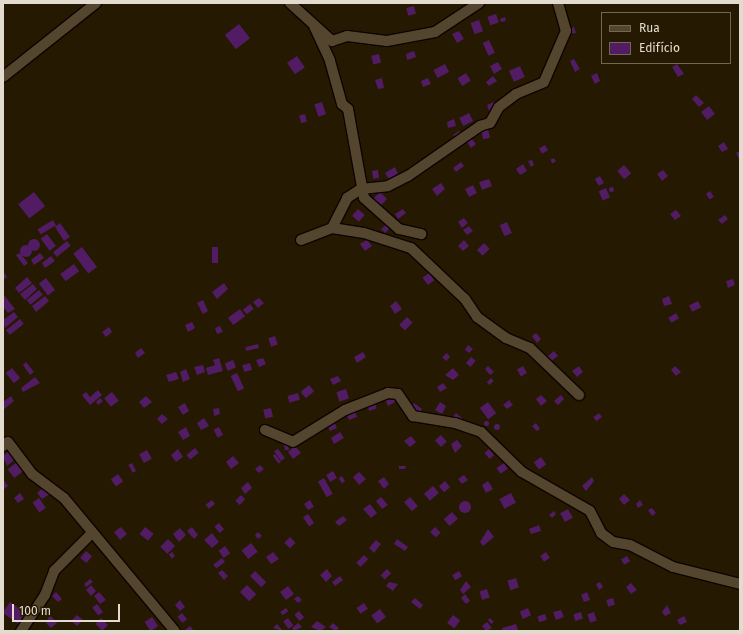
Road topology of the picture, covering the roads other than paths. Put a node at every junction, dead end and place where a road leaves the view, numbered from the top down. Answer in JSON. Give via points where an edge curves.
{"nodes":[{"id":1,"x":96,"y":3,"type":"edge"},
{"id":2,"x":290,"y":3,"type":"edge"},
{"id":3,"x":479,"y":3,"type":"edge"},
{"id":4,"x":558,"y":3,"type":"edge"},
{"id":5,"x":314,"y":26,"type":"junction"},
{"id":6,"x":318,"y":39,"type":"junction"},
{"id":7,"x":332,"y":40,"type":"junction"},
{"id":8,"x":3,"y":77,"type":"edge"},
{"id":9,"x":361,"y":189,"type":"junction"},
{"id":10,"x":332,"y":228,"type":"junction"},
{"id":11,"x":421,"y":234,"type":"dead end"},
{"id":12,"x":301,"y":240,"type":"dead end"},
{"id":13,"x":579,"y":395,"type":"dead end"},
{"id":14,"x":265,"y":430,"type":"dead end"},
{"id":15,"x":3,"y":446,"type":"edge"},
{"id":16,"x":92,"y":533,"type":"junction"},
{"id":17,"x":740,"y":584,"type":"edge"},
{"id":18,"x":21,"y":631,"type":"edge"},
{"id":19,"x":175,"y":631,"type":"edge"}],
"edges":[{"from":1,"to":8,"type":"street"},
{"from":2,"to":5,"type":"street"},
{"from":3,"to":7,"type":"street","via":[[435,32],[387,41],[347,36]]},
{"from":4,"to":9,"type":"street","via":[[566,31],[544,82],[516,94],[499,107],[490,123],[480,126],[408,176],[388,186]]},
{"from":5,"to":6,"type":"street"},
{"from":5,"to":7,"type":"street"},
{"from":6,"to":7,"type":"street"},
{"from":6,"to":9,"type":"street","via":[[330,61],[342,104],[348,109]]},
{"from":9,"to":10,"type":"street","via":[[347,198]]},
{"from":9,"to":11,"type":"street","via":[[364,198],[379,214],[400,229]]},
{"from":10,"to":12,"type":"street"},
{"from":10,"to":13,"type":"street","via":[[364,233],[411,248],[465,299],[477,317],[506,338],[530,348]]},
{"from":14,"to":17,"type":"street","via":[[293,442],[345,410],[388,393],[398,394],[413,416],[454,423],[480,432],[522,472],[590,511],[601,532],[613,542],[630,545],[673,567]]},
{"from":15,"to":16,"type":"street","via":[[8,442],[32,474],[60,493]]},
{"from":16,"to":18,"type":"street","via":[[54,571],[45,595]]},
{"from":16,"to":19,"type":"street"}]}
